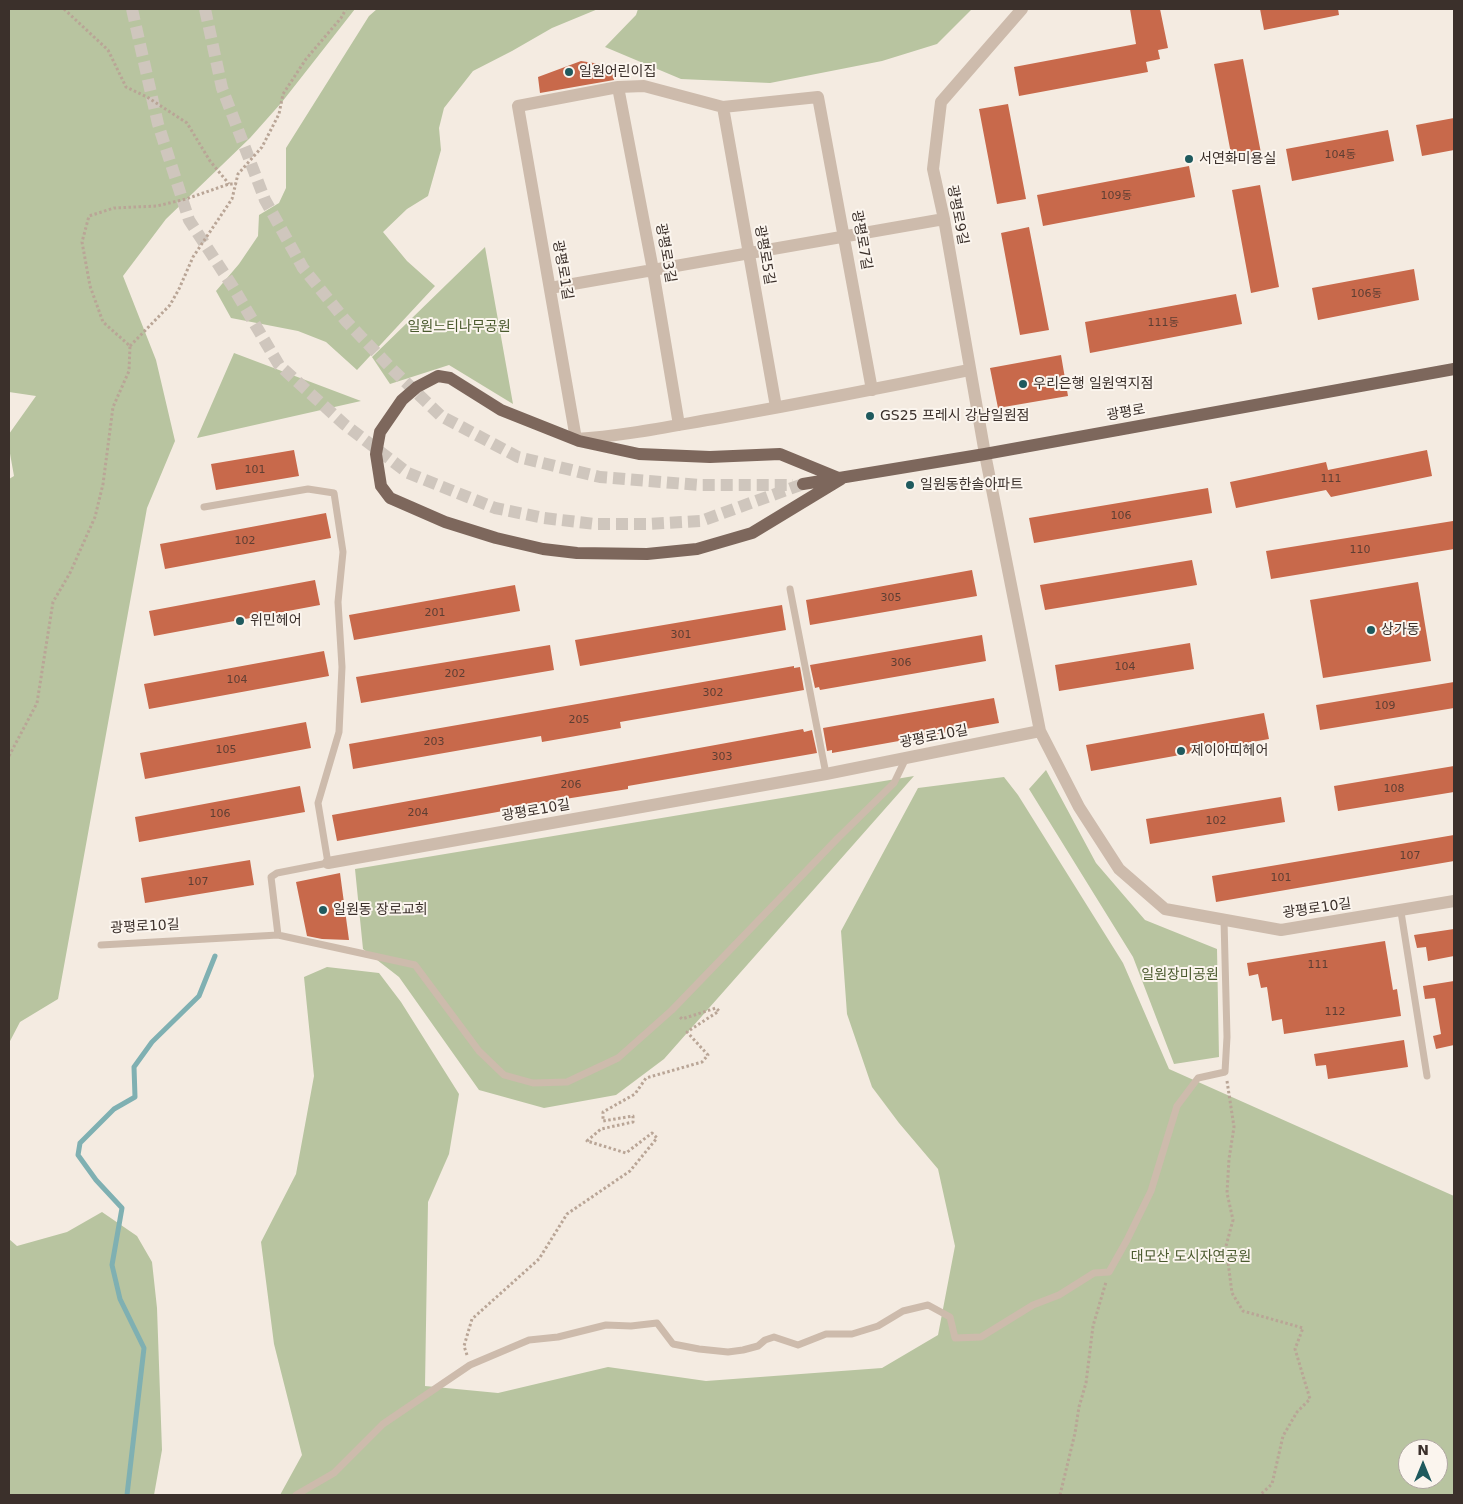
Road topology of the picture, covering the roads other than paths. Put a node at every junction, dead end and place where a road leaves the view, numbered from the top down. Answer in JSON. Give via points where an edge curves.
{"nodes":[{"id":1,"x":1022,"y":9,"type":"edge"},
{"id":2,"x":618,"y":87,"type":"junction"},
{"id":3,"x":723,"y":107,"type":"junction"},
{"id":4,"x":944,"y":219,"type":"junction"},
{"id":5,"x":845,"y":236,"type":"junction"},
{"id":6,"x":748,"y":253,"type":"junction"},
{"id":7,"x":653,"y":270,"type":"junction"},
{"id":8,"x":550,"y":288,"type":"junction"},
{"id":9,"x":1454,"y":369,"type":"edge"},
{"id":10,"x":970,"y":370,"type":"junction"},
{"id":11,"x":872,"y":390,"type":"junction"},
{"id":12,"x":776,"y":407,"type":"junction"},
{"id":13,"x":679,"y":424,"type":"junction"},
{"id":14,"x":985,"y":454,"type":"junction"},
{"id":15,"x":841,"y":479,"type":"junction"},
{"id":16,"x":803,"y":484,"type":"tunnel mouth"},
{"id":17,"x":204,"y":507,"type":"dead end"},
{"id":18,"x":790,"y":589,"type":"dead end"},
{"id":19,"x":1040,"y":731,"type":"junction"},
{"id":20,"x":906,"y":758,"type":"junction"},
{"id":21,"x":826,"y":774,"type":"junction"},
{"id":22,"x":328,"y":863,"type":"junction"},
{"id":23,"x":1454,"y":901,"type":"edge"},
{"id":24,"x":1401,"y":912,"type":"junction"},
{"id":25,"x":1224,"y":920,"type":"junction"},
{"id":26,"x":278,"y":935,"type":"junction"},
{"id":27,"x":101,"y":945,"type":"dead end"},
{"id":28,"x":1427,"y":1076,"type":"dead end"},
{"id":29,"x":296,"y":1495,"type":"edge"}],
"edges":[{"from":1,"to":4,"type":"street","name":"광평로9길","via":[[941,102],[933,169]]},
{"from":2,"to":3,"type":"street","via":[[644,86]]},
{"from":2,"to":7,"type":"street","name":"광평로3길"},
{"from":2,"to":8,"type":"street","name":"광평로1길","via":[[518,106]]},
{"from":3,"to":5,"type":"street","name":"광평로7길","via":[[818,96]]},
{"from":3,"to":6,"type":"street","name":"광평로5길"},
{"from":4,"to":5,"type":"street"},
{"from":4,"to":10,"type":"street","name":"광평로9길"},
{"from":5,"to":6,"type":"street"},
{"from":5,"to":11,"type":"street","name":"광평로7길"},
{"from":6,"to":7,"type":"street"},
{"from":6,"to":12,"type":"street","name":"광평로5길"},
{"from":7,"to":8,"type":"street"},
{"from":7,"to":13,"type":"street","name":"광평로3길"},
{"from":8,"to":13,"type":"street","name":"광평로1길","via":[[576,439],[605,438]]},
{"from":9,"to":14,"type":"main road","name":"광평로"},
{"from":10,"to":11,"type":"street"},
{"from":10,"to":14,"type":"street","name":"광평로9길"},
{"from":11,"to":12,"type":"street"},
{"from":12,"to":13,"type":"street"},
{"from":14,"to":15,"type":"main road","name":"광평로"},
{"from":14,"to":19,"type":"street","name":"광평로10길"},
{"from":15,"to":15,"type":"main road","via":[[780,454],[639,454],[580,441],[501,410],[450,378],[438,376],[417,386],[402,400],[380,432],[376,454],[381,486],[390,498],[445,522],[543,549],[610,555],[697,549],[752,533]]},
{"from":15,"to":16,"type":"main road","name":"광평로"},
{"from":17,"to":22,"type":"lane","via":[[308,489],[334,493],[343,552],[338,602],[342,667],[339,732],[318,803]]},
{"from":18,"to":21,"type":"lane"},
{"from":19,"to":20,"type":"street","name":"광평로10길"},
{"from":19,"to":25,"type":"street","name":"광평로10길","via":[[1079,807],[1119,869],[1165,908]]},
{"from":20,"to":21,"type":"street","name":"광평로10길"},
{"from":20,"to":26,"type":"lane","via":[[894,783],[672,1010],[618,1058],[567,1082],[533,1083],[504,1074],[479,1051],[415,965]]},
{"from":21,"to":22,"type":"street","name":"광평로10길"},
{"from":22,"to":26,"type":"lane","name":"광평로10길","via":[[276,873],[271,877]]},
{"from":23,"to":24,"type":"street","name":"광평로10길"},
{"from":24,"to":25,"type":"street","name":"광평로10길","via":[[1282,930]]},
{"from":24,"to":28,"type":"lane"},
{"from":25,"to":29,"type":"lane","via":[[1225,1072],[1198,1078],[1178,1106],[1151,1191],[1109,1272],[1094,1273],[981,1337],[955,1338],[950,1317],[928,1305],[903,1311],[878,1326],[852,1334],[826,1334],[798,1345],[774,1338],[758,1346],[728,1352],[673,1344],[657,1323],[606,1325],[558,1337],[529,1340],[470,1365],[383,1424],[334,1472]]},
{"from":26,"to":27,"type":"lane","name":"광평로10길"}]}
